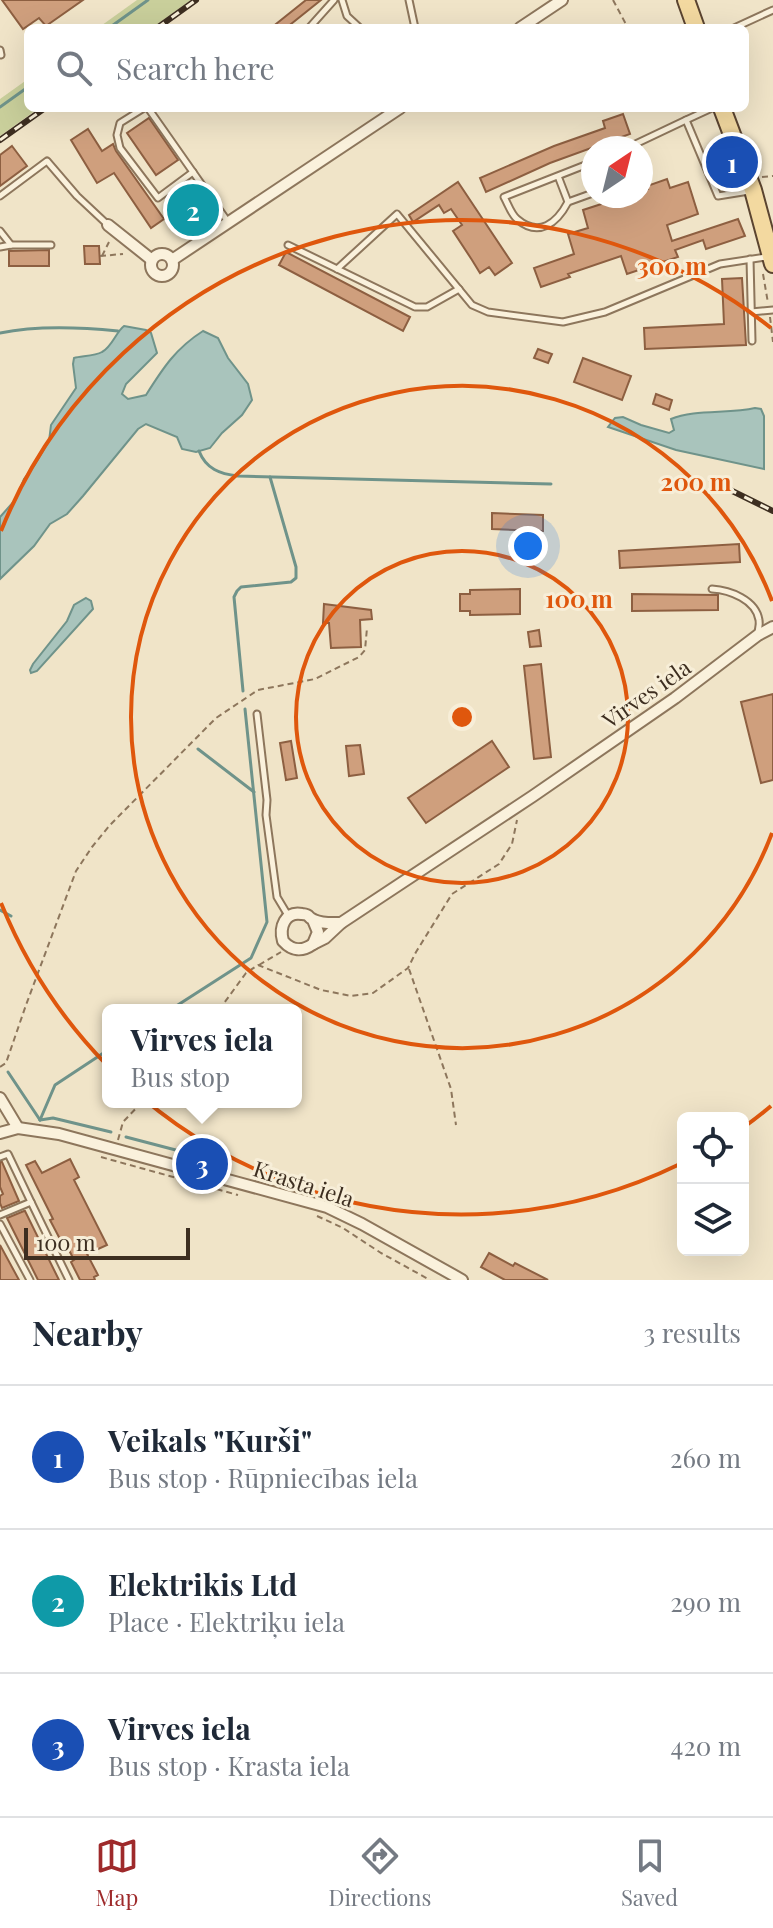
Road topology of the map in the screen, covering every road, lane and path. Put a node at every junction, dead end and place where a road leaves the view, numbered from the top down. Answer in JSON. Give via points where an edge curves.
{"nodes":[{"id":1,"x":334,"y":0,"type":"edge"},
{"id":2,"x":342,"y":0,"type":"edge"},
{"id":3,"x":409,"y":0,"type":"edge"},
{"id":4,"x":562,"y":0,"type":"edge"},
{"id":5,"x":613,"y":0,"type":"edge"},
{"id":6,"x":686,"y":0,"type":"edge"},
{"id":7,"x":773,"y":10,"type":"edge"},
{"id":8,"x":313,"y":24,"type":"edge"},
{"id":9,"x":356,"y":24,"type":"edge"},
{"id":10,"x":414,"y":24,"type":"edge"},
{"id":11,"x":526,"y":24,"type":"edge"},
{"id":12,"x":626,"y":24,"type":"edge"},
{"id":13,"x":695,"y":24,"type":"edge"},
{"id":14,"x":743,"y":24,"type":"edge"},
{"id":15,"x":139,"y":112,"type":"edge"},
{"id":16,"x":149,"y":112,"type":"edge"},
{"id":17,"x":394,"y":112,"type":"edge"},
{"id":18,"x":703,"y":112,"type":"edge"},
{"id":19,"x":723,"y":112,"type":"edge"},
{"id":20,"x":686,"y":120,"type":"junction"},
{"id":21,"x":652,"y":136,"type":"edge"},
{"id":22,"x":728,"y":166,"type":"dead end"},
{"id":23,"x":581,"y":167,"type":"edge"},
{"id":24,"x":193,"y":172,"type":"junction"},
{"id":25,"x":558,"y":176,"type":"junction"},
{"id":26,"x":746,"y":191,"type":"junction"},
{"id":27,"x":0,"y":196,"type":"edge"},
{"id":28,"x":581,"y":197,"type":"edge"},
{"id":29,"x":568,"y":202,"type":"junction"},
{"id":30,"x":228,"y":223,"type":"junction"},
{"id":31,"x":108,"y":225,"type":"joint"},
{"id":32,"x":0,"y":231,"type":"edge"},
{"id":33,"x":110,"y":241,"type":"dead end"},
{"id":34,"x":11,"y":245,"type":"junction"},
{"id":35,"x":51,"y":245,"type":"dead end"},
{"id":36,"x":288,"y":245,"type":"dead end"},
{"id":37,"x":0,"y":247,"type":"edge"},
{"id":38,"x":123,"y":254,"type":"dead end"},
{"id":39,"x":750,"y":259,"type":"junction"},
{"id":40,"x":768,"y":259,"type":"edge"},
{"id":41,"x":152,"y":260,"type":"junction"},
{"id":42,"x":172,"y":260,"type":"junction"},
{"id":43,"x":337,"y":269,"type":"junction"},
{"id":44,"x":459,"y":289,"type":"junction"},
{"id":45,"x":771,"y":310,"type":"edge"},
{"id":46,"x":751,"y":312,"type":"junction"},
{"id":47,"x":752,"y":341,"type":"dead end"},
{"id":48,"x":773,"y":342,"type":"edge"},
{"id":49,"x":712,"y":589,"type":"dead end"},
{"id":50,"x":773,"y":627,"type":"edge"},
{"id":51,"x":367,"y":628,"type":"dead end"},
{"id":52,"x":758,"y":635,"type":"junction"},
{"id":53,"x":257,"y":714,"type":"dead end"},
{"id":54,"x":521,"y":803,"type":"junction"},
{"id":55,"x":289,"y":917,"type":"junction"},
{"id":56,"x":313,"y":920,"type":"junction"},
{"id":57,"x":341,"y":923,"type":"junction"},
{"id":58,"x":313,"y":944,"type":"junction"},
{"id":59,"x":288,"y":946,"type":"junction"},
{"id":60,"x":258,"y":965,"type":"junction"},
{"id":61,"x":408,"y":968,"type":"junction"},
{"id":62,"x":223,"y":1004,"type":"edge"},
{"id":63,"x":0,"y":1067,"type":"edge"},
{"id":64,"x":0,"y":1098,"type":"edge"},
{"id":65,"x":136,"y":1108,"type":"edge"},
{"id":66,"x":456,"y":1125,"type":"dead end"},
{"id":67,"x":18,"y":1128,"type":"junction"},
{"id":68,"x":0,"y":1133,"type":"edge"},
{"id":69,"x":116,"y":1149,"type":"junction"},
{"id":70,"x":0,"y":1157,"type":"edge"},
{"id":71,"x":100,"y":1157,"type":"dead end"},
{"id":72,"x":237,"y":1195,"type":"dead end"},
{"id":73,"x":31,"y":1202,"type":"junction"},
{"id":74,"x":0,"y":1215,"type":"edge"},
{"id":75,"x":314,"y":1215,"type":"dead end"},
{"id":76,"x":0,"y":1224,"type":"edge"},
{"id":77,"x":30,"y":1280,"type":"edge"},
{"id":78,"x":69,"y":1280,"type":"edge"},
{"id":79,"x":430,"y":1280,"type":"edge"},
{"id":80,"x":462,"y":1280,"type":"edge"}],
"edges":[{"from":1,"to":8,"type":"lane"},
{"from":2,"to":9,"type":"lane"},
{"from":3,"to":10,"type":"lane"},
{"from":4,"to":11,"type":"street"},
{"from":5,"to":12,"type":"path"},
{"from":6,"to":13,"type":"main road"},
{"from":7,"to":14,"type":"lane"},
{"from":15,"to":24,"type":"lane","via":[[120,123],[117,135],[120,148],[158,198]]},
{"from":16,"to":24,"type":"lane"},
{"from":17,"to":30,"type":"street"},
{"from":18,"to":20,"type":"lane"},
{"from":19,"to":26,"type":"main road"},
{"from":20,"to":21,"type":"lane"},
{"from":20,"to":26,"type":"lane","via":[[718,196]]},
{"from":22,"to":26,"type":"path"},
{"from":23,"to":25,"type":"lane"},
{"from":24,"to":30,"type":"lane"},
{"from":25,"to":29,"type":"lane"},
{"from":25,"to":29,"type":"lane","via":[[504,197],[515,218],[542,228],[560,217]]},
{"from":26,"to":40,"type":"main road"},
{"from":27,"to":31,"type":"lane","via":[[47,161]]},
{"from":28,"to":29,"type":"lane"},
{"from":30,"to":42,"type":"street"},
{"from":31,"to":41,"type":"street"},
{"from":32,"to":34,"type":"lane"},
{"from":33,"to":38,"type":"path","via":[[101,256]]},
{"from":34,"to":35,"type":"lane"},
{"from":34,"to":37,"type":"lane"},
{"from":36,"to":43,"type":"lane"},
{"from":39,"to":40,"type":"lane"},
{"from":39,"to":44,"type":"lane","via":[[720,264],[605,312],[563,322],[488,312],[472,305]]},
{"from":39,"to":46,"type":"lane"},
{"from":40,"to":45,"type":"path"},
{"from":41,"to":42,"type":"street","via":[[162,254]]},
{"from":41,"to":42,"type":"street","via":[[152,271],[161,277],[173,268]]},
{"from":43,"to":44,"type":"lane","via":[[415,307],[427,307]]},
{"from":43,"to":44,"type":"lane","via":[[397,214]]},
{"from":45,"to":46,"type":"lane"},
{"from":45,"to":48,"type":"path"},
{"from":46,"to":47,"type":"lane"},
{"from":49,"to":52,"type":"lane","via":[[745,599],[759,620]]},
{"from":50,"to":52,"type":"street","name":"Virves iela"},
{"from":51,"to":63,"type":"path","via":[[359,657],[315,679],[258,690],[216,718],[110,825],[76,871],[6,1063]]},
{"from":52,"to":54,"type":"street","name":"Virves iela"},
{"from":53,"to":55,"type":"lane","via":[[277,897]]},
{"from":54,"to":57,"type":"street","name":"Virves iela"},
{"from":54,"to":61,"type":"path","via":[[512,844],[499,864],[452,894]]},
{"from":55,"to":56,"type":"street","via":[[302,914]]},
{"from":55,"to":59,"type":"street","via":[[282,928]]},
{"from":56,"to":57,"type":"street"},
{"from":56,"to":58,"type":"street","via":[[318,932]]},
{"from":57,"to":58,"type":"street","name":"Virves iela"},
{"from":58,"to":59,"type":"street","via":[[300,950]]},
{"from":59,"to":60,"type":"path"},
{"from":60,"to":61,"type":"path","via":[[351,996],[373,993]]},
{"from":60,"to":62,"type":"path"},
{"from":61,"to":66,"type":"path","via":[[440,1052]]},
{"from":64,"to":67,"type":"street"},
{"from":65,"to":69,"type":"path","via":[[123,1122]]},
{"from":67,"to":68,"type":"street"},
{"from":67,"to":69,"type":"street","name":"Krasta iela"},
{"from":69,"to":80,"type":"street","name":"Krasta iela","via":[[327,1207]]},
{"from":70,"to":73,"type":"lane","via":[[8,1154]]},
{"from":71,"to":72,"type":"path"},
{"from":73,"to":74,"type":"lane"},
{"from":73,"to":78,"type":"lane"},
{"from":75,"to":79,"type":"path"},
{"from":76,"to":77,"type":"lane"}]}
